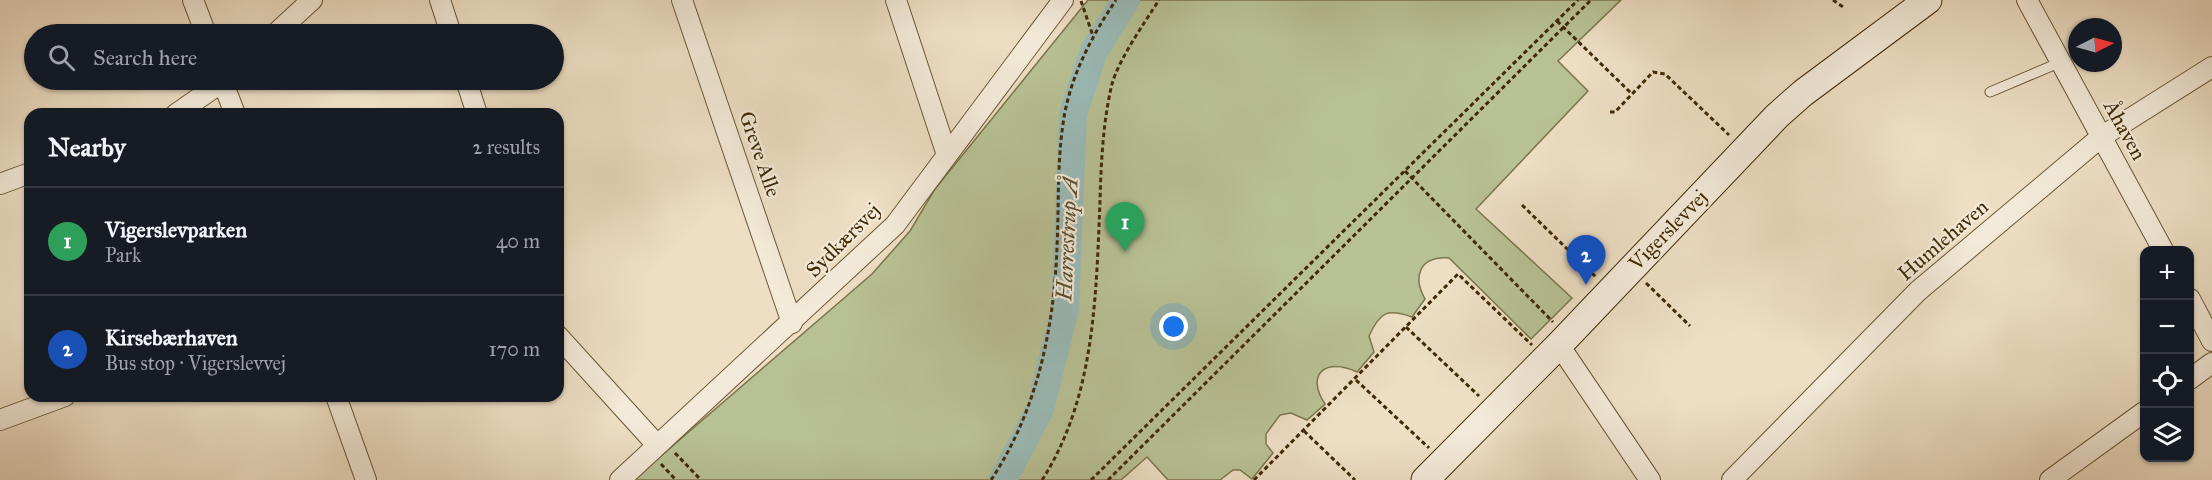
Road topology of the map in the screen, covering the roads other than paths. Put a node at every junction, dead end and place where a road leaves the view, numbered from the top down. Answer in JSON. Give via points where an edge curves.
{"nodes":[{"id":1,"x":194,"y":0,"type":"edge"},
{"id":2,"x":312,"y":0,"type":"edge"},
{"id":3,"x":440,"y":0,"type":"edge"},
{"id":4,"x":682,"y":0,"type":"edge"},
{"id":5,"x":896,"y":0,"type":"edge"},
{"id":6,"x":1063,"y":0,"type":"edge"},
{"id":7,"x":1928,"y":0,"type":"edge"},
{"id":8,"x":2027,"y":0,"type":"edge"},
{"id":9,"x":202,"y":24,"type":"edge"},
{"id":10,"x":286,"y":24,"type":"edge"},
{"id":11,"x":448,"y":24,"type":"edge"},
{"id":12,"x":2061,"y":62,"type":"junction"},
{"id":13,"x":2212,"y":67,"type":"edge"},
{"id":14,"x":209,"y":90,"type":"edge"},
{"id":15,"x":226,"y":90,"type":"edge"},
{"id":16,"x":469,"y":90,"type":"edge"},
{"id":17,"x":1990,"y":92,"type":"dead end"},
{"id":18,"x":184,"y":108,"type":"edge"},
{"id":19,"x":232,"y":108,"type":"edge"},
{"id":20,"x":475,"y":108,"type":"edge"},
{"id":21,"x":2101,"y":137,"type":"junction"},
{"id":22,"x":947,"y":155,"type":"junction"},
{"id":23,"x":24,"y":175,"type":"edge"},
{"id":24,"x":0,"y":184,"type":"edge"},
{"id":25,"x":2161,"y":246,"type":"edge"},
{"id":26,"x":2191,"y":300,"type":"edge"},
{"id":27,"x":792,"y":323,"type":"junction"},
{"id":28,"x":2212,"y":341,"type":"edge"},
{"id":29,"x":564,"y":342,"type":"edge"},
{"id":30,"x":1557,"y":346,"type":"junction"},
{"id":31,"x":2212,"y":363,"type":"edge"},
{"id":32,"x":2194,"y":376,"type":"edge"},
{"id":33,"x":49,"y":402,"type":"edge"},
{"id":34,"x":338,"y":402,"type":"edge"},
{"id":35,"x":2140,"y":416,"type":"edge"},
{"id":36,"x":0,"y":420,"type":"edge"},
{"id":37,"x":660,"y":443,"type":"junction"},
{"id":38,"x":1434,"y":471,"type":"edge"},
{"id":39,"x":366,"y":480,"type":"edge"},
{"id":40,"x":620,"y":480,"type":"edge"},
{"id":41,"x":1650,"y":480,"type":"edge"},
{"id":42,"x":1732,"y":480,"type":"edge"},
{"id":43,"x":2050,"y":480,"type":"edge"}],
"edges":[{"from":1,"to":9,"type":"street"},
{"from":2,"to":10,"type":"street"},
{"from":3,"to":11,"type":"street"},
{"from":4,"to":27,"type":"street","name":"Greve Alle"},
{"from":5,"to":22,"type":"street"},
{"from":6,"to":22,"type":"street","name":"Sydkærsvej"},
{"from":7,"to":30,"type":"street","name":"Vigerslevvej","via":[[1803,93]]},
{"from":8,"to":12,"type":"street","name":"Åhaven"},
{"from":12,"to":17,"type":"lane"},
{"from":12,"to":21,"type":"street","name":"Åhaven"},
{"from":13,"to":21,"type":"street","name":"Humlehaven"},
{"from":14,"to":18,"type":"street"},
{"from":15,"to":19,"type":"street"},
{"from":16,"to":20,"type":"street"},
{"from":21,"to":25,"type":"street","name":"Åhaven"},
{"from":21,"to":42,"type":"street","name":"Humlehaven","via":[[1918,291]]},
{"from":22,"to":27,"type":"street","name":"Sydkærsvej","via":[[895,225]]},
{"from":23,"to":24,"type":"street"},
{"from":26,"to":28,"type":"street"},
{"from":27,"to":37,"type":"street","name":"Sydkærsvej"},
{"from":29,"to":37,"type":"street"},
{"from":30,"to":38,"type":"street","name":"Vigerslevvej"},
{"from":30,"to":41,"type":"street"},
{"from":31,"to":32,"type":"street"},
{"from":33,"to":36,"type":"street"},
{"from":34,"to":39,"type":"street"},
{"from":35,"to":43,"type":"street"},
{"from":37,"to":40,"type":"street","name":"Sydkærsvej"}]}
